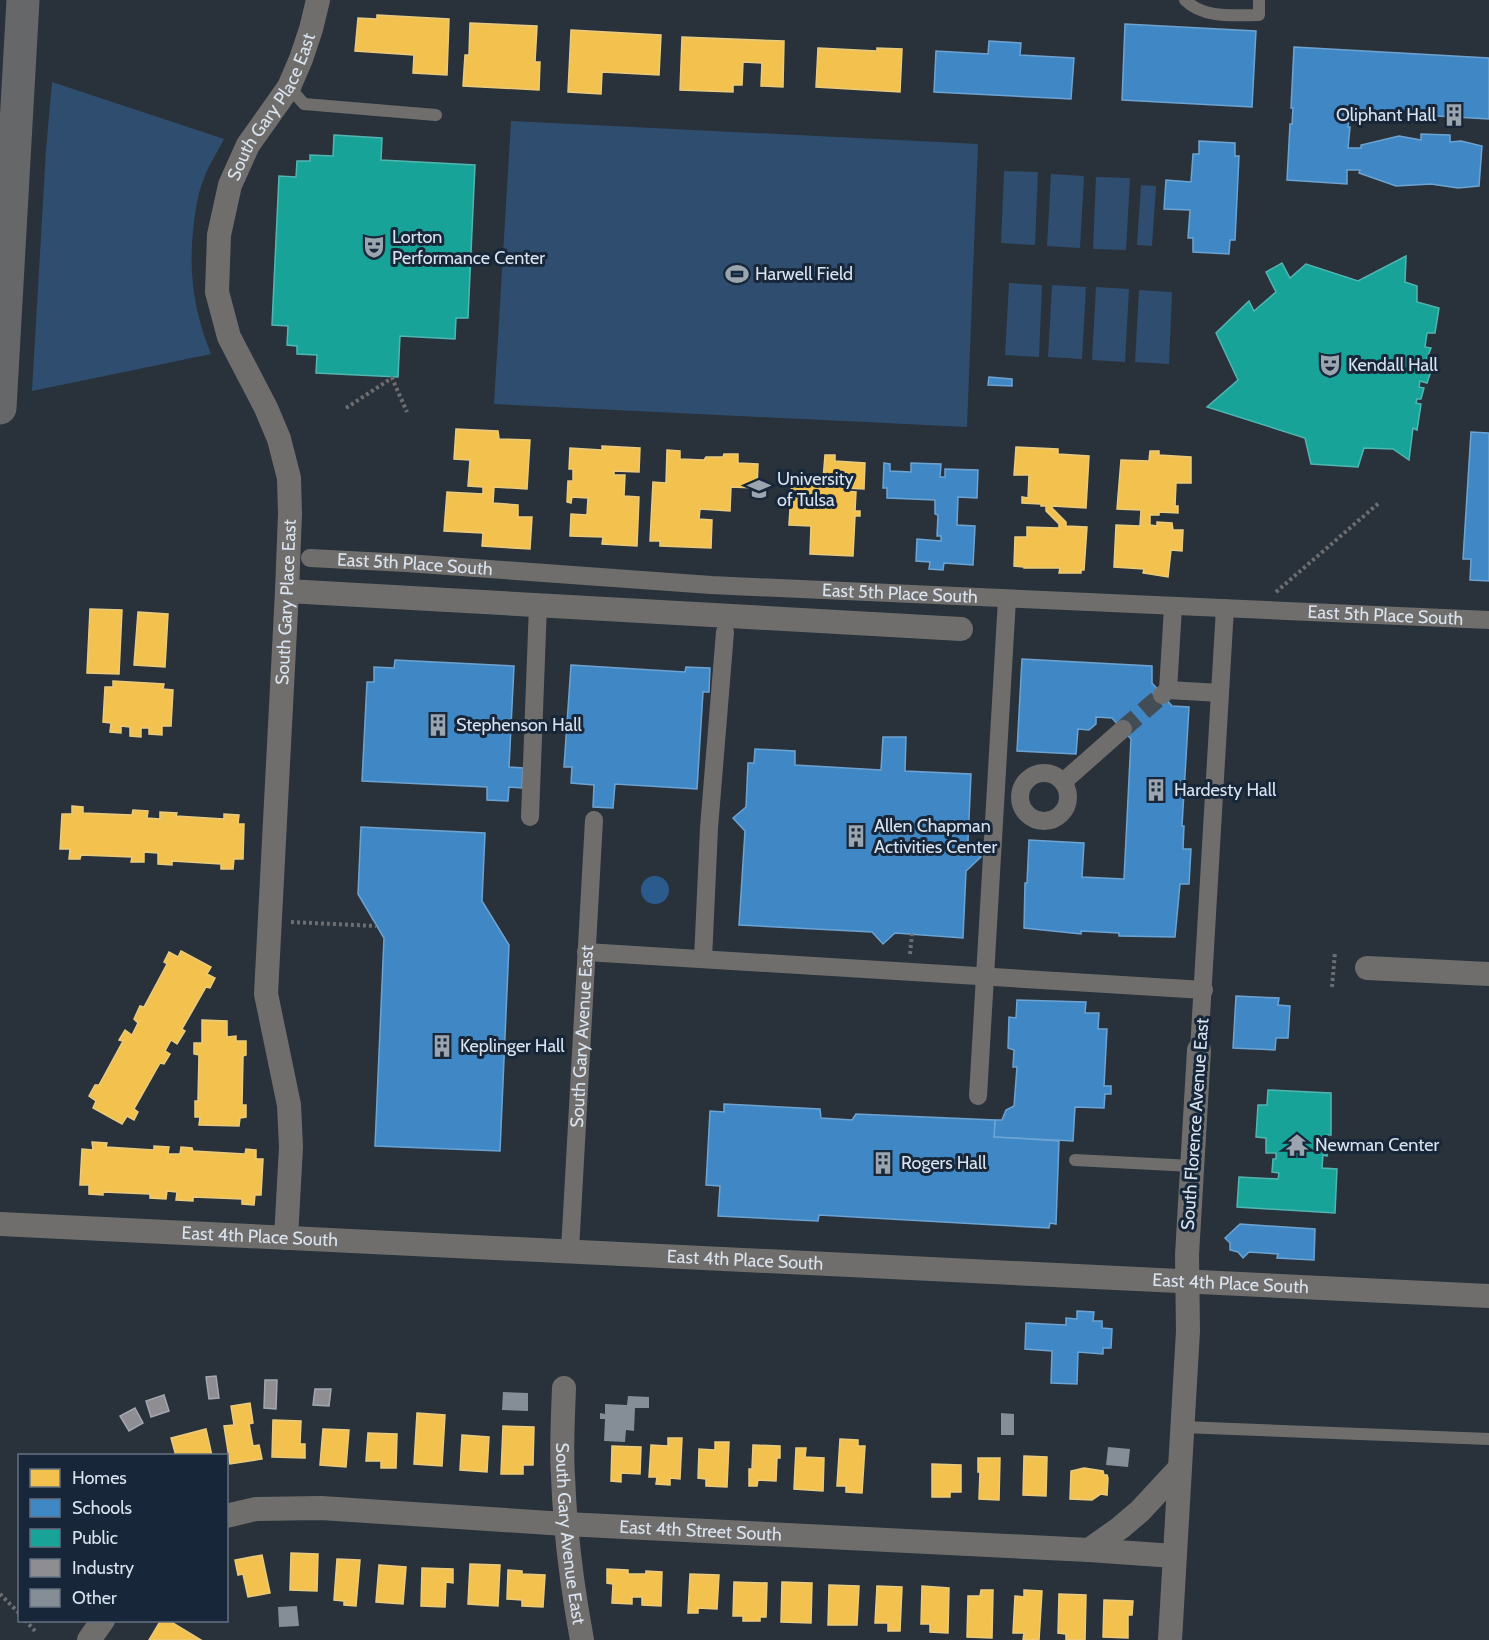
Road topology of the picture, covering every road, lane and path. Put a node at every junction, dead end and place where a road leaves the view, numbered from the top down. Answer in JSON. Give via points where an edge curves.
{"nodes":[{"id":1,"x":23,"y":0,"type":"edge"},
{"id":2,"x":318,"y":0,"type":"edge"},
{"id":3,"x":1185,"y":0,"type":"edge"},
{"id":4,"x":1259,"y":0,"type":"edge"},
{"id":5,"x":289,"y":87,"type":"junction"},
{"id":6,"x":436,"y":115,"type":"dead end"},
{"id":7,"x":4,"y":274,"type":"edge"},
{"id":8,"x":0,"y":408,"type":"edge"},
{"id":9,"x":346,"y":408,"type":"dead end"},
{"id":10,"x":407,"y":412,"type":"dead end"},
{"id":11,"x":1380,"y":502,"type":"dead end"},
{"id":12,"x":310,"y":558,"type":"dead end"},
{"id":13,"x":287,"y":591,"type":"junction"},
{"id":14,"x":1007,"y":599,"type":"junction"},
{"id":15,"x":538,"y":605,"type":"junction"},
{"id":16,"x":1173,"y":606,"type":"junction"},
{"id":17,"x":1225,"y":608,"type":"junction"},
{"id":18,"x":1257,"y":609,"type":"junction"},
{"id":19,"x":1489,"y":620,"type":"edge"},
{"id":20,"x":961,"y":629,"type":"dead end"},
{"id":21,"x":725,"y":632,"type":"dead end"},
{"id":22,"x":1220,"y":693,"type":"junction"},
{"id":23,"x":1123,"y":729,"type":"tunnel mouth"},
{"id":24,"x":1063,"y":782,"type":"junction"},
{"id":25,"x":995,"y":796,"type":"junction"},
{"id":26,"x":1020,"y":796,"type":"junction"},
{"id":27,"x":530,"y":817,"type":"dead end"},
{"id":28,"x":594,"y":820,"type":"dead end"},
{"id":29,"x":281,"y":922,"type":"dead end"},
{"id":30,"x":376,"y":926,"type":"dead end"},
{"id":31,"x":586,"y":952,"type":"junction"},
{"id":32,"x":1335,"y":952,"type":"dead end"},
{"id":33,"x":703,"y":959,"type":"junction"},
{"id":34,"x":1367,"y":968,"type":"dead end"},
{"id":35,"x":1489,"y":974,"type":"edge"},
{"id":36,"x":984,"y":978,"type":"junction"},
{"id":37,"x":1332,"y":987,"type":"dead end"},
{"id":38,"x":1204,"y":990,"type":"junction"},
{"id":39,"x":1199,"y":1050,"type":"joint"},
{"id":40,"x":978,"y":1096,"type":"dead end"},
{"id":41,"x":1075,"y":1160,"type":"dead end"},
{"id":42,"x":1192,"y":1166,"type":"junction"},
{"id":43,"x":0,"y":1224,"type":"edge"},
{"id":44,"x":286,"y":1238,"type":"junction"},
{"id":45,"x":570,"y":1250,"type":"junction"},
{"id":46,"x":1188,"y":1280,"type":"junction"},
{"id":47,"x":1489,"y":1296,"type":"edge"},
{"id":48,"x":564,"y":1388,"type":"dead end"},
{"id":49,"x":1182,"y":1427,"type":"junction"},
{"id":50,"x":1489,"y":1440,"type":"edge"},
{"id":51,"x":1179,"y":1469,"type":"junction"},
{"id":52,"x":228,"y":1516,"type":"edge"},
{"id":53,"x":565,"y":1524,"type":"junction"},
{"id":54,"x":1089,"y":1550,"type":"junction"},
{"id":55,"x":1174,"y":1556,"type":"junction"},
{"id":56,"x":0,"y":1594,"type":"edge"},
{"id":57,"x":18,"y":1612,"type":"edge"},
{"id":58,"x":27,"y":1622,"type":"edge"},
{"id":59,"x":102,"y":1622,"type":"edge"},
{"id":60,"x":35,"y":1631,"type":"dead end"},
{"id":61,"x":89,"y":1640,"type":"edge"},
{"id":62,"x":582,"y":1640,"type":"edge"},
{"id":63,"x":1170,"y":1640,"type":"edge"}],
"edges":[{"from":1,"to":7,"type":"main road"},
{"from":2,"to":5,"type":"street","name":"South Gary Place East"},
{"from":3,"to":4,"type":"lane","via":[[1202,12],[1259,15]]},
{"from":5,"to":6,"type":"lane","via":[[304,104]]},
{"from":5,"to":13,"type":"street","name":"South Gary Place East","via":[[248,145],[230,185],[219,235],[218,292],[229,337],[266,408],[289,478]]},
{"from":7,"to":8,"type":"main road"},
{"from":9,"to":10,"type":"path","via":[[392,378]]},
{"from":11,"to":18,"type":"path"},
{"from":12,"to":14,"type":"street","name":"East 5th Place South","via":[[711,585]]},
{"from":13,"to":15,"type":"street","name":"East 5th Place South"},
{"from":13,"to":44,"type":"street","name":"South Gary Place East","via":[[266,994],[289,1105]]},
{"from":14,"to":16,"type":"street","name":"East 5th Place South"},
{"from":14,"to":25,"type":"street"},
{"from":15,"to":20,"type":"street","name":"East 5th Place South"},
{"from":15,"to":27,"type":"street"},
{"from":16,"to":17,"type":"street","name":"East 5th Place South"},
{"from":16,"to":22,"type":"street","via":[[1165,693]]},
{"from":17,"to":18,"type":"street","name":"East 5th Place South"},
{"from":17,"to":22,"type":"street","name":"South Florence Avenue East"},
{"from":18,"to":19,"type":"street","name":"East 5th Place South"},
{"from":21,"to":33,"type":"street"},
{"from":22,"to":38,"type":"street","name":"South Florence Avenue East"},
{"from":23,"to":24,"type":"street"},
{"from":24,"to":26,"type":"street","via":[[1051,774],[1036,774],[1025,783]]},
{"from":24,"to":26,"type":"street","via":[[1068,798],[1056,819],[1031,818]]},
{"from":25,"to":26,"type":"street"},
{"from":25,"to":36,"type":"street"},
{"from":28,"to":31,"type":"street","name":"South Gary Avenue East"},
{"from":29,"to":30,"type":"path"},
{"from":31,"to":33,"type":"street"},
{"from":31,"to":45,"type":"street","name":"South Gary Avenue East"},
{"from":32,"to":37,"type":"path"},
{"from":33,"to":36,"type":"street"},
{"from":34,"to":35,"type":"street"},
{"from":36,"to":38,"type":"street"},
{"from":36,"to":40,"type":"street"},
{"from":38,"to":39,"type":"street","name":"South Florence Avenue East"},
{"from":39,"to":42,"type":"street","name":"South Florence Avenue East"},
{"from":41,"to":42,"type":"lane"},
{"from":42,"to":46,"type":"street","name":"South Florence Avenue East"},
{"from":43,"to":44,"type":"street","name":"East 4th Place South"},
{"from":44,"to":45,"type":"street","name":"East 4th Place South"},
{"from":45,"to":46,"type":"street","name":"East 4th Place South"},
{"from":46,"to":47,"type":"street","name":"East 4th Place South"},
{"from":46,"to":49,"type":"street","name":"South Florence Avenue East"},
{"from":48,"to":53,"type":"street","name":"South Gary Avenue East"},
{"from":49,"to":50,"type":"lane"},
{"from":49,"to":51,"type":"street","name":"South Florence Avenue East"},
{"from":51,"to":54,"type":"street","via":[[1140,1511]]},
{"from":51,"to":55,"type":"street","name":"South Florence Avenue East"},
{"from":52,"to":53,"type":"street","name":"East 4th Street South","via":[[256,1509],[321,1508]]},
{"from":53,"to":54,"type":"street","name":"East 4th Street South"},
{"from":53,"to":62,"type":"street","name":"South Gary Avenue East"},
{"from":54,"to":55,"type":"street","name":"East 4th Street South"},
{"from":55,"to":63,"type":"street","name":"South Florence Avenue East"},
{"from":56,"to":57,"type":"path"},
{"from":58,"to":60,"type":"path"},
{"from":59,"to":61,"type":"street"}]}
